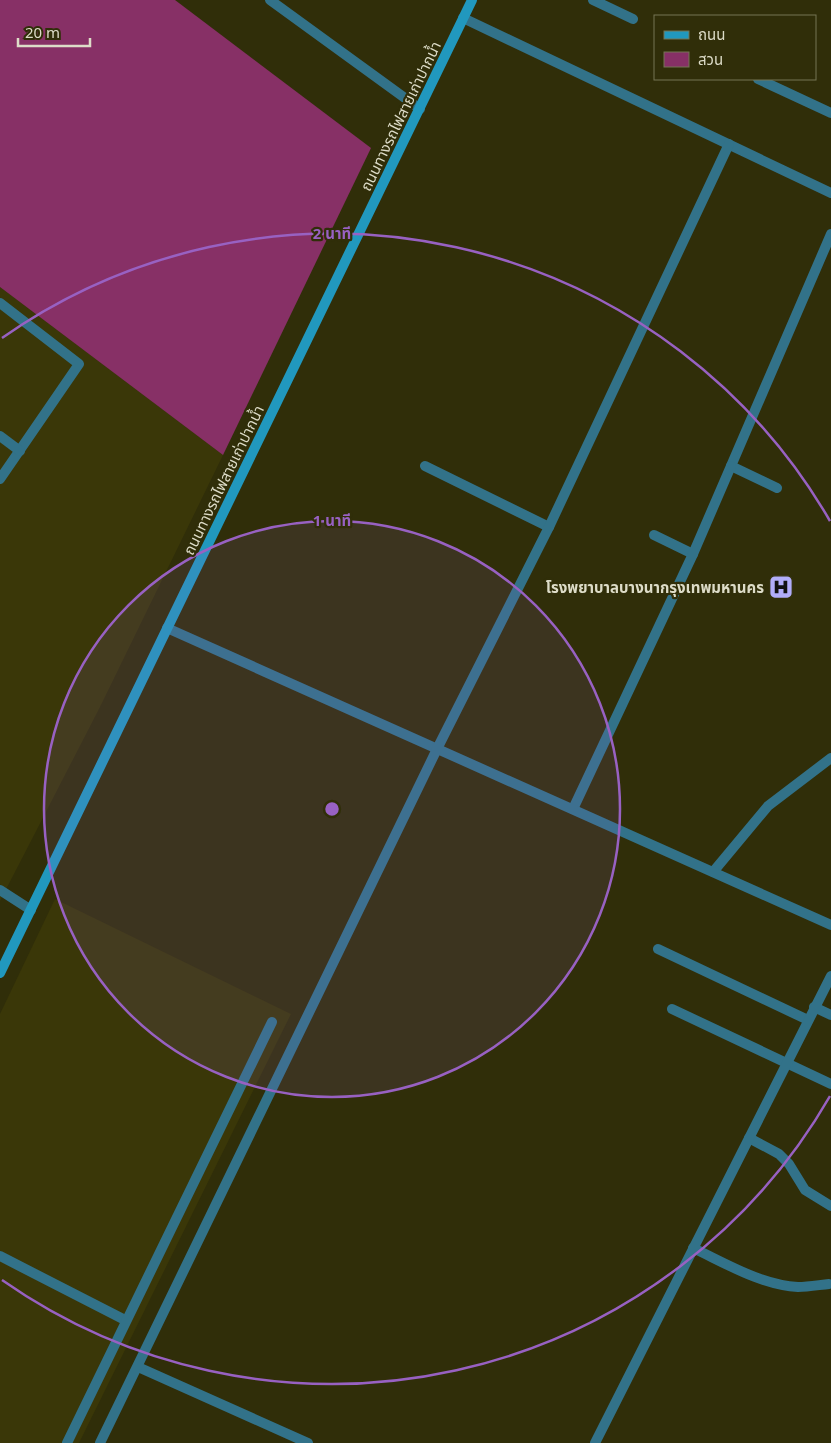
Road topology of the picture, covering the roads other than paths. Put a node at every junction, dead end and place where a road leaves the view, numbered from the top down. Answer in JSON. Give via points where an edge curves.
{"nodes":[{"id":1,"x":270,"y":0,"type":"edge"},
{"id":2,"x":472,"y":0,"type":"edge"},
{"id":3,"x":592,"y":0,"type":"edge"},
{"id":4,"x":463,"y":18,"type":"junction"},
{"id":5,"x":633,"y":19,"type":"dead end"},
{"id":6,"x":760,"y":80,"type":"edge"},
{"id":7,"x":420,"y":109,"type":"junction"},
{"id":8,"x":831,"y":113,"type":"edge"},
{"id":9,"x":728,"y":144,"type":"junction"},
{"id":10,"x":831,"y":193,"type":"edge"},
{"id":11,"x":831,"y":234,"type":"edge"},
{"id":12,"x":0,"y":304,"type":"edge"},
{"id":13,"x":0,"y":436,"type":"edge"},
{"id":14,"x":20,"y":451,"type":"junction"},
{"id":15,"x":425,"y":466,"type":"dead end"},
{"id":16,"x":731,"y":466,"type":"junction"},
{"id":17,"x":0,"y":479,"type":"edge"},
{"id":18,"x":777,"y":488,"type":"dead end"},
{"id":19,"x":549,"y":527,"type":"junction"},
{"id":20,"x":654,"y":535,"type":"dead end"},
{"id":21,"x":692,"y":554,"type":"junction"},
{"id":22,"x":168,"y":628,"type":"junction"},
{"id":23,"x":437,"y":749,"type":"junction"},
{"id":24,"x":831,"y":758,"type":"edge"},
{"id":25,"x":572,"y":809,"type":"junction"},
{"id":26,"x":713,"y":872,"type":"junction"},
{"id":27,"x":0,"y":890,"type":"edge"},
{"id":28,"x":31,"y":910,"type":"junction"},
{"id":29,"x":831,"y":925,"type":"edge"},
{"id":30,"x":658,"y":949,"type":"dead end"},
{"id":31,"x":0,"y":973,"type":"edge"},
{"id":32,"x":831,"y":976,"type":"edge"},
{"id":33,"x":814,"y":1007,"type":"junction"},
{"id":34,"x":672,"y":1009,"type":"dead end"},
{"id":35,"x":831,"y":1015,"type":"edge"},
{"id":36,"x":808,"y":1020,"type":"junction"},
{"id":37,"x":272,"y":1022,"type":"dead end"},
{"id":38,"x":786,"y":1063,"type":"junction"},
{"id":39,"x":831,"y":1084,"type":"edge"},
{"id":40,"x":749,"y":1138,"type":"junction"},
{"id":41,"x":831,"y":1206,"type":"edge"},
{"id":42,"x":693,"y":1248,"type":"junction"},
{"id":43,"x":0,"y":1256,"type":"edge"},
{"id":44,"x":828,"y":1284,"type":"dead end"},
{"id":45,"x":125,"y":1320,"type":"junction"},
{"id":46,"x":138,"y":1367,"type":"junction"},
{"id":47,"x":67,"y":1443,"type":"edge"},
{"id":48,"x":100,"y":1443,"type":"edge"},
{"id":49,"x":308,"y":1443,"type":"edge"},
{"id":50,"x":595,"y":1443,"type":"edge"}],
"edges":[{"from":1,"to":7,"type":"street"},
{"from":2,"to":4,"type":"main road","name":"ถนนทางรถไฟสายเก่าปากน้ำ"},
{"from":3,"to":5,"type":"street"},
{"from":4,"to":7,"type":"main road","name":"ถนนทางรถไฟสายเก่าปากน้ำ"},
{"from":4,"to":9,"type":"street"},
{"from":6,"to":8,"type":"street"},
{"from":7,"to":22,"type":"main road","name":"ถนนทางรถไฟสายเก่าปากน้ำ"},
{"from":9,"to":10,"type":"street"},
{"from":9,"to":19,"type":"street"},
{"from":11,"to":16,"type":"street"},
{"from":12,"to":14,"type":"street","via":[[79,364]]},
{"from":13,"to":14,"type":"street"},
{"from":14,"to":17,"type":"street"},
{"from":15,"to":19,"type":"street"},
{"from":16,"to":18,"type":"street"},
{"from":16,"to":21,"type":"street"},
{"from":19,"to":23,"type":"street"},
{"from":20,"to":21,"type":"street"},
{"from":21,"to":25,"type":"street"},
{"from":22,"to":23,"type":"street"},
{"from":22,"to":28,"type":"main road","name":"ถนนทางรถไฟสายเก่าปากน้ำ"},
{"from":23,"to":25,"type":"street"},
{"from":23,"to":46,"type":"street"},
{"from":24,"to":26,"type":"street","via":[[768,806]]},
{"from":25,"to":26,"type":"street"},
{"from":26,"to":29,"type":"street"},
{"from":27,"to":28,"type":"street"},
{"from":28,"to":31,"type":"main road","name":"ถนนทางรถไฟสายเก่าปากน้ำ"},
{"from":30,"to":36,"type":"street"},
{"from":32,"to":33,"type":"street"},
{"from":33,"to":35,"type":"street"},
{"from":33,"to":36,"type":"street"},
{"from":34,"to":38,"type":"street"},
{"from":36,"to":38,"type":"street"},
{"from":37,"to":45,"type":"street"},
{"from":38,"to":39,"type":"street"},
{"from":38,"to":40,"type":"street"},
{"from":40,"to":41,"type":"street","via":[[780,1154],[805,1190]]},
{"from":40,"to":42,"type":"street"},
{"from":42,"to":44,"type":"street","via":[[754,1276],[780,1283],[797,1287]]},
{"from":42,"to":50,"type":"street"},
{"from":43,"to":45,"type":"street"},
{"from":45,"to":47,"type":"street"},
{"from":46,"to":48,"type":"street"},
{"from":46,"to":49,"type":"street"}]}
